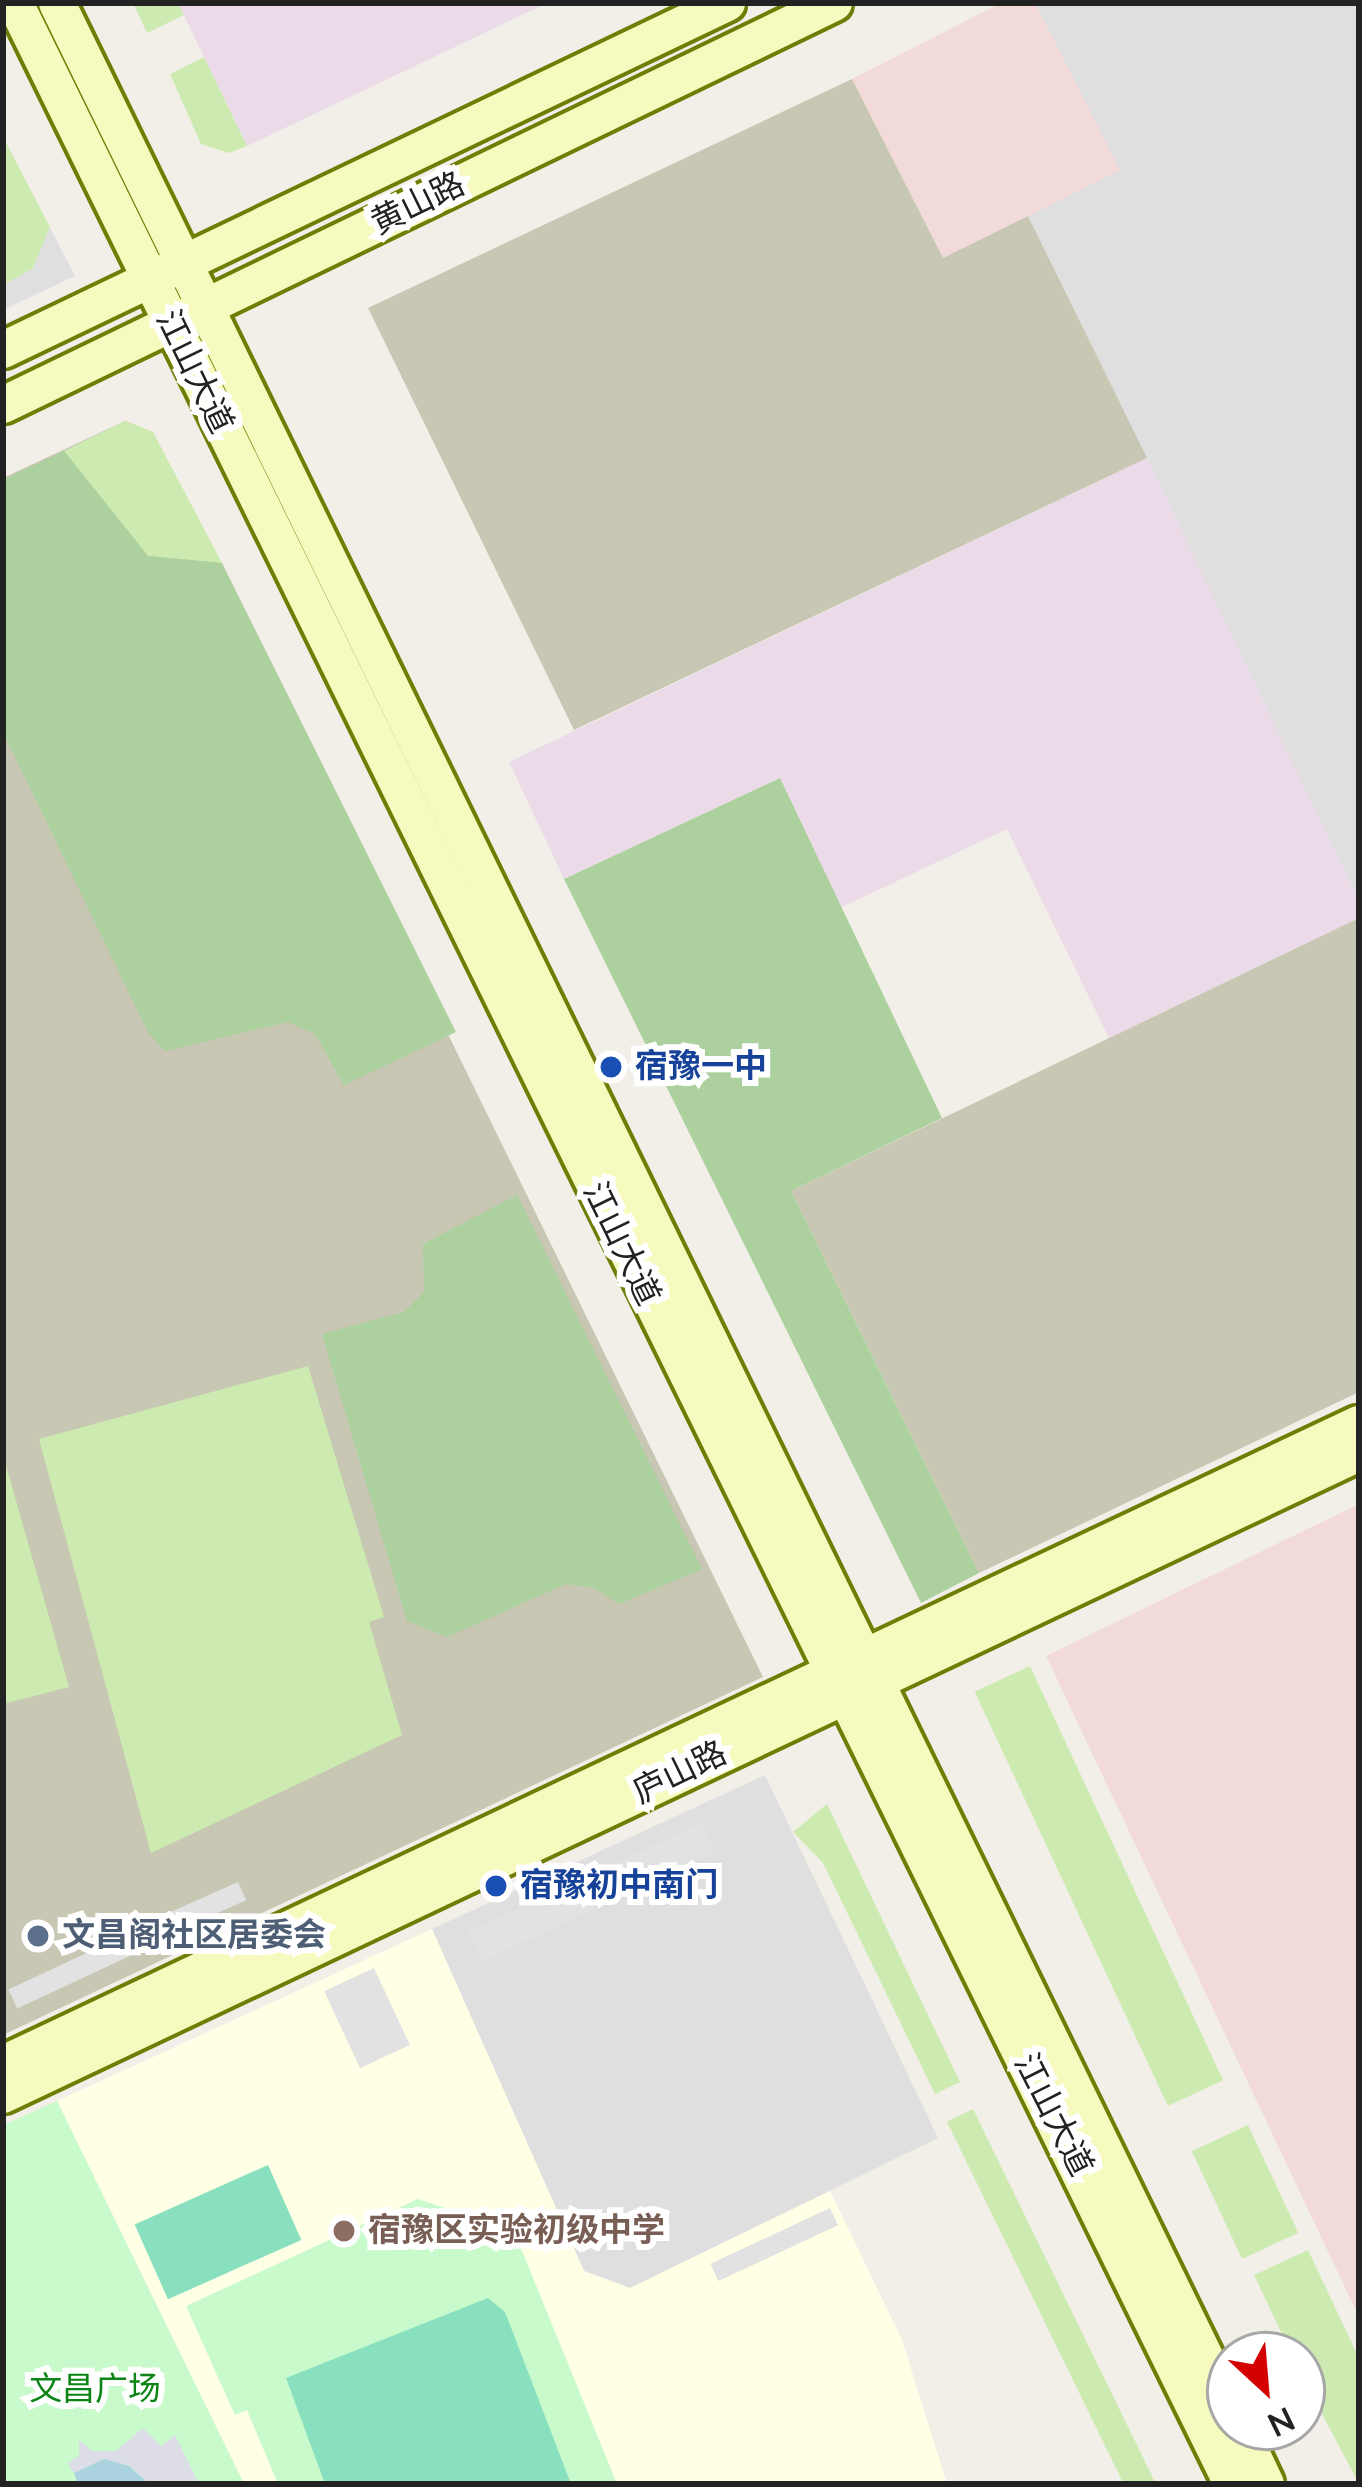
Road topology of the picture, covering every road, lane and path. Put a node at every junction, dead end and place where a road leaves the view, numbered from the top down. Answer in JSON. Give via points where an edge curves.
{"nodes":[{"id":1,"x":14,"y":3,"type":"edge"},
{"id":2,"x":56,"y":3,"type":"edge"},
{"id":3,"x":727,"y":3,"type":"edge"},
{"id":4,"x":834,"y":3,"type":"edge"},
{"id":5,"x":183,"y":264,"type":"junction"},
{"id":6,"x":149,"y":280,"type":"junction"},
{"id":7,"x":204,"y":308,"type":"junction"},
{"id":8,"x":170,"y":324,"type":"junction"},
{"id":9,"x":3,"y":350,"type":"edge"},
{"id":10,"x":3,"y":405,"type":"edge"},
{"id":11,"x":1359,"y":1424,"type":"edge"},
{"id":12,"x":1359,"y":1453,"type":"edge"},
{"id":13,"x":870,"y":1666,"type":"junction"},
{"id":14,"x":836,"y":1682,"type":"junction"},
{"id":15,"x":3,"y":2064,"type":"edge"},
{"id":16,"x":3,"y":2095,"type":"edge"},
{"id":17,"x":1206,"y":2359,"type":"edge"},
{"id":18,"x":1250,"y":2451,"type":"edge"},
{"id":19,"x":1232,"y":2484,"type":"edge"},
{"id":20,"x":1266,"y":2484,"type":"edge"}],
"edges":[{"from":1,"to":6,"type":"main road","name":"江山大道"},
{"from":2,"to":5,"type":"main road","name":"江山大道"},
{"from":3,"to":5,"type":"main road","name":"黄山路"},
{"from":4,"to":7,"type":"main road","name":"黄山路"},
{"from":5,"to":6,"type":"main road","name":"黄山路"},
{"from":5,"to":7,"type":"main road","name":"江山大道"},
{"from":6,"to":8,"type":"main road","name":"江山大道"},
{"from":6,"to":9,"type":"main road","name":"黄山路"},
{"from":7,"to":8,"type":"main road","name":"黄山路"},
{"from":7,"to":13,"type":"main road","name":"江山大道"},
{"from":8,"to":10,"type":"main road","name":"黄山路"},
{"from":8,"to":14,"type":"main road","name":"江山大道"},
{"from":11,"to":13,"type":"main road","name":"庐山路"},
{"from":12,"to":13,"type":"main road","name":"庐山路"},
{"from":13,"to":14,"type":"main road","name":"庐山路"},
{"from":13,"to":17,"type":"main road","name":"江山大道"},
{"from":14,"to":15,"type":"main road","name":"庐山路"},
{"from":14,"to":16,"type":"main road","name":"庐山路"},
{"from":14,"to":19,"type":"main road","name":"江山大道"},
{"from":18,"to":20,"type":"main road"}]}
